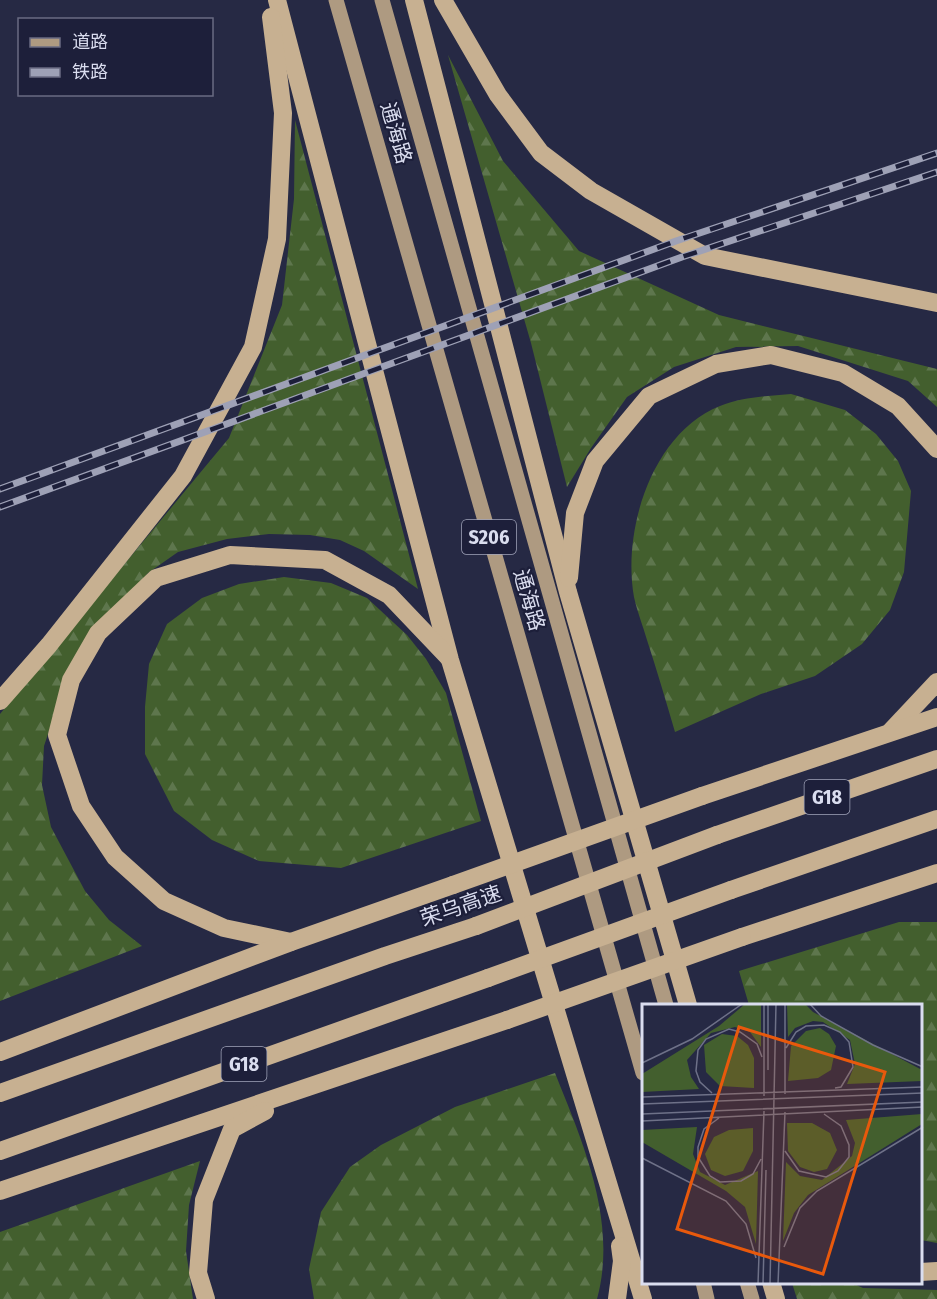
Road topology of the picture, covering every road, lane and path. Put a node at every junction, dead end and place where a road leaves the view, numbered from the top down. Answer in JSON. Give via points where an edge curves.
{"nodes":[{"id":1,"x":269,"y":0,"type":"edge"},
{"id":2,"x":277,"y":0,"type":"edge"},
{"id":3,"x":336,"y":0,"type":"edge"},
{"id":4,"x":382,"y":0,"type":"edge"},
{"id":5,"x":414,"y":0,"type":"edge"},
{"id":6,"x":443,"y":0,"type":"edge"},
{"id":7,"x":937,"y":303,"type":"edge"},
{"id":8,"x":937,"y":449,"type":"edge"},
{"id":9,"x":568,"y":592,"type":"junction"},
{"id":10,"x":450,"y":660,"type":"junction"},
{"id":11,"x":937,"y":682,"type":"edge"},
{"id":12,"x":0,"y":701,"type":"edge"},
{"id":13,"x":937,"y":717,"type":"edge"},
{"id":14,"x":888,"y":735,"type":"junction"},
{"id":15,"x":937,"y":759,"type":"edge"},
{"id":16,"x":937,"y":819,"type":"edge"},
{"id":17,"x":937,"y":873,"type":"edge"},
{"id":18,"x":291,"y":942,"type":"junction"},
{"id":19,"x":666,"y":1004,"type":"edge"},
{"id":20,"x":688,"y":1004,"type":"edge"},
{"id":21,"x":0,"y":1052,"type":"edge"},
{"id":22,"x":642,"y":1070,"type":"edge"},
{"id":23,"x":309,"y":1087,"type":"junction"},
{"id":24,"x":0,"y":1094,"type":"edge"},
{"id":25,"x":0,"y":1151,"type":"edge"},
{"id":26,"x":0,"y":1191,"type":"edge"},
{"id":27,"x":618,"y":1214,"type":"junction"},
{"id":28,"x":937,"y":1271,"type":"edge"},
{"id":29,"x":922,"y":1272,"type":"edge"},
{"id":30,"x":703,"y":1284,"type":"edge"},
{"id":31,"x":748,"y":1284,"type":"edge"},
{"id":32,"x":772,"y":1284,"type":"edge"},
{"id":33,"x":206,"y":1299,"type":"edge"},
{"id":34,"x":617,"y":1299,"type":"edge"},
{"id":35,"x":643,"y":1299,"type":"edge"},
{"id":36,"x":707,"y":1299,"type":"edge"},
{"id":37,"x":752,"y":1299,"type":"edge"},
{"id":38,"x":776,"y":1299,"type":"edge"}],
"edges":[{"from":1,"to":12,"type":"highway","via":[[283,113],[277,239],[253,347],[183,476]]},
{"from":2,"to":10,"type":"highway"},
{"from":3,"to":22,"type":"main road","name":"通海路","number":"S206"},
{"from":4,"to":19,"type":"main road","name":"通海路","number":"S206"},
{"from":5,"to":9,"type":"highway"},
{"from":6,"to":7,"type":"highway","via":[[498,95],[541,153],[591,191],[705,256]]},
{"from":8,"to":9,"type":"highway","via":[[898,406],[843,373],[771,356],[716,364],[649,396],[595,461],[575,513]]},
{"from":9,"to":20,"type":"highway"},
{"from":10,"to":18,"type":"highway","via":[[389,595],[325,560],[230,555],[156,578],[98,633],[76,671],[57,735],[81,806],[115,857],[164,900],[224,928]]},
{"from":10,"to":27,"type":"highway"},
{"from":11,"to":14,"type":"highway"},
{"from":13,"to":14,"type":"highway"},
{"from":14,"to":18,"type":"highway","bridge":true,"via":[[702,796]]},
{"from":15,"to":24,"type":"highway","name":"荣乌高速","number":"G18","bridge":true},
{"from":16,"to":25,"type":"highway","number":"G18","bridge":true},
{"from":17,"to":23,"type":"highway","bridge":true},
{"from":18,"to":21,"type":"highway"},
{"from":23,"to":26,"type":"highway"},
{"from":23,"to":33,"type":"highway","via":[[232,1129],[204,1200],[198,1273]]},
{"from":27,"to":34,"type":"highway","via":[[622,1261]]},
{"from":27,"to":35,"type":"highway"},
{"from":28,"to":29,"type":"highway"},
{"from":30,"to":36,"type":"main road"},
{"from":31,"to":37,"type":"main road"},
{"from":32,"to":38,"type":"highway"}]}
